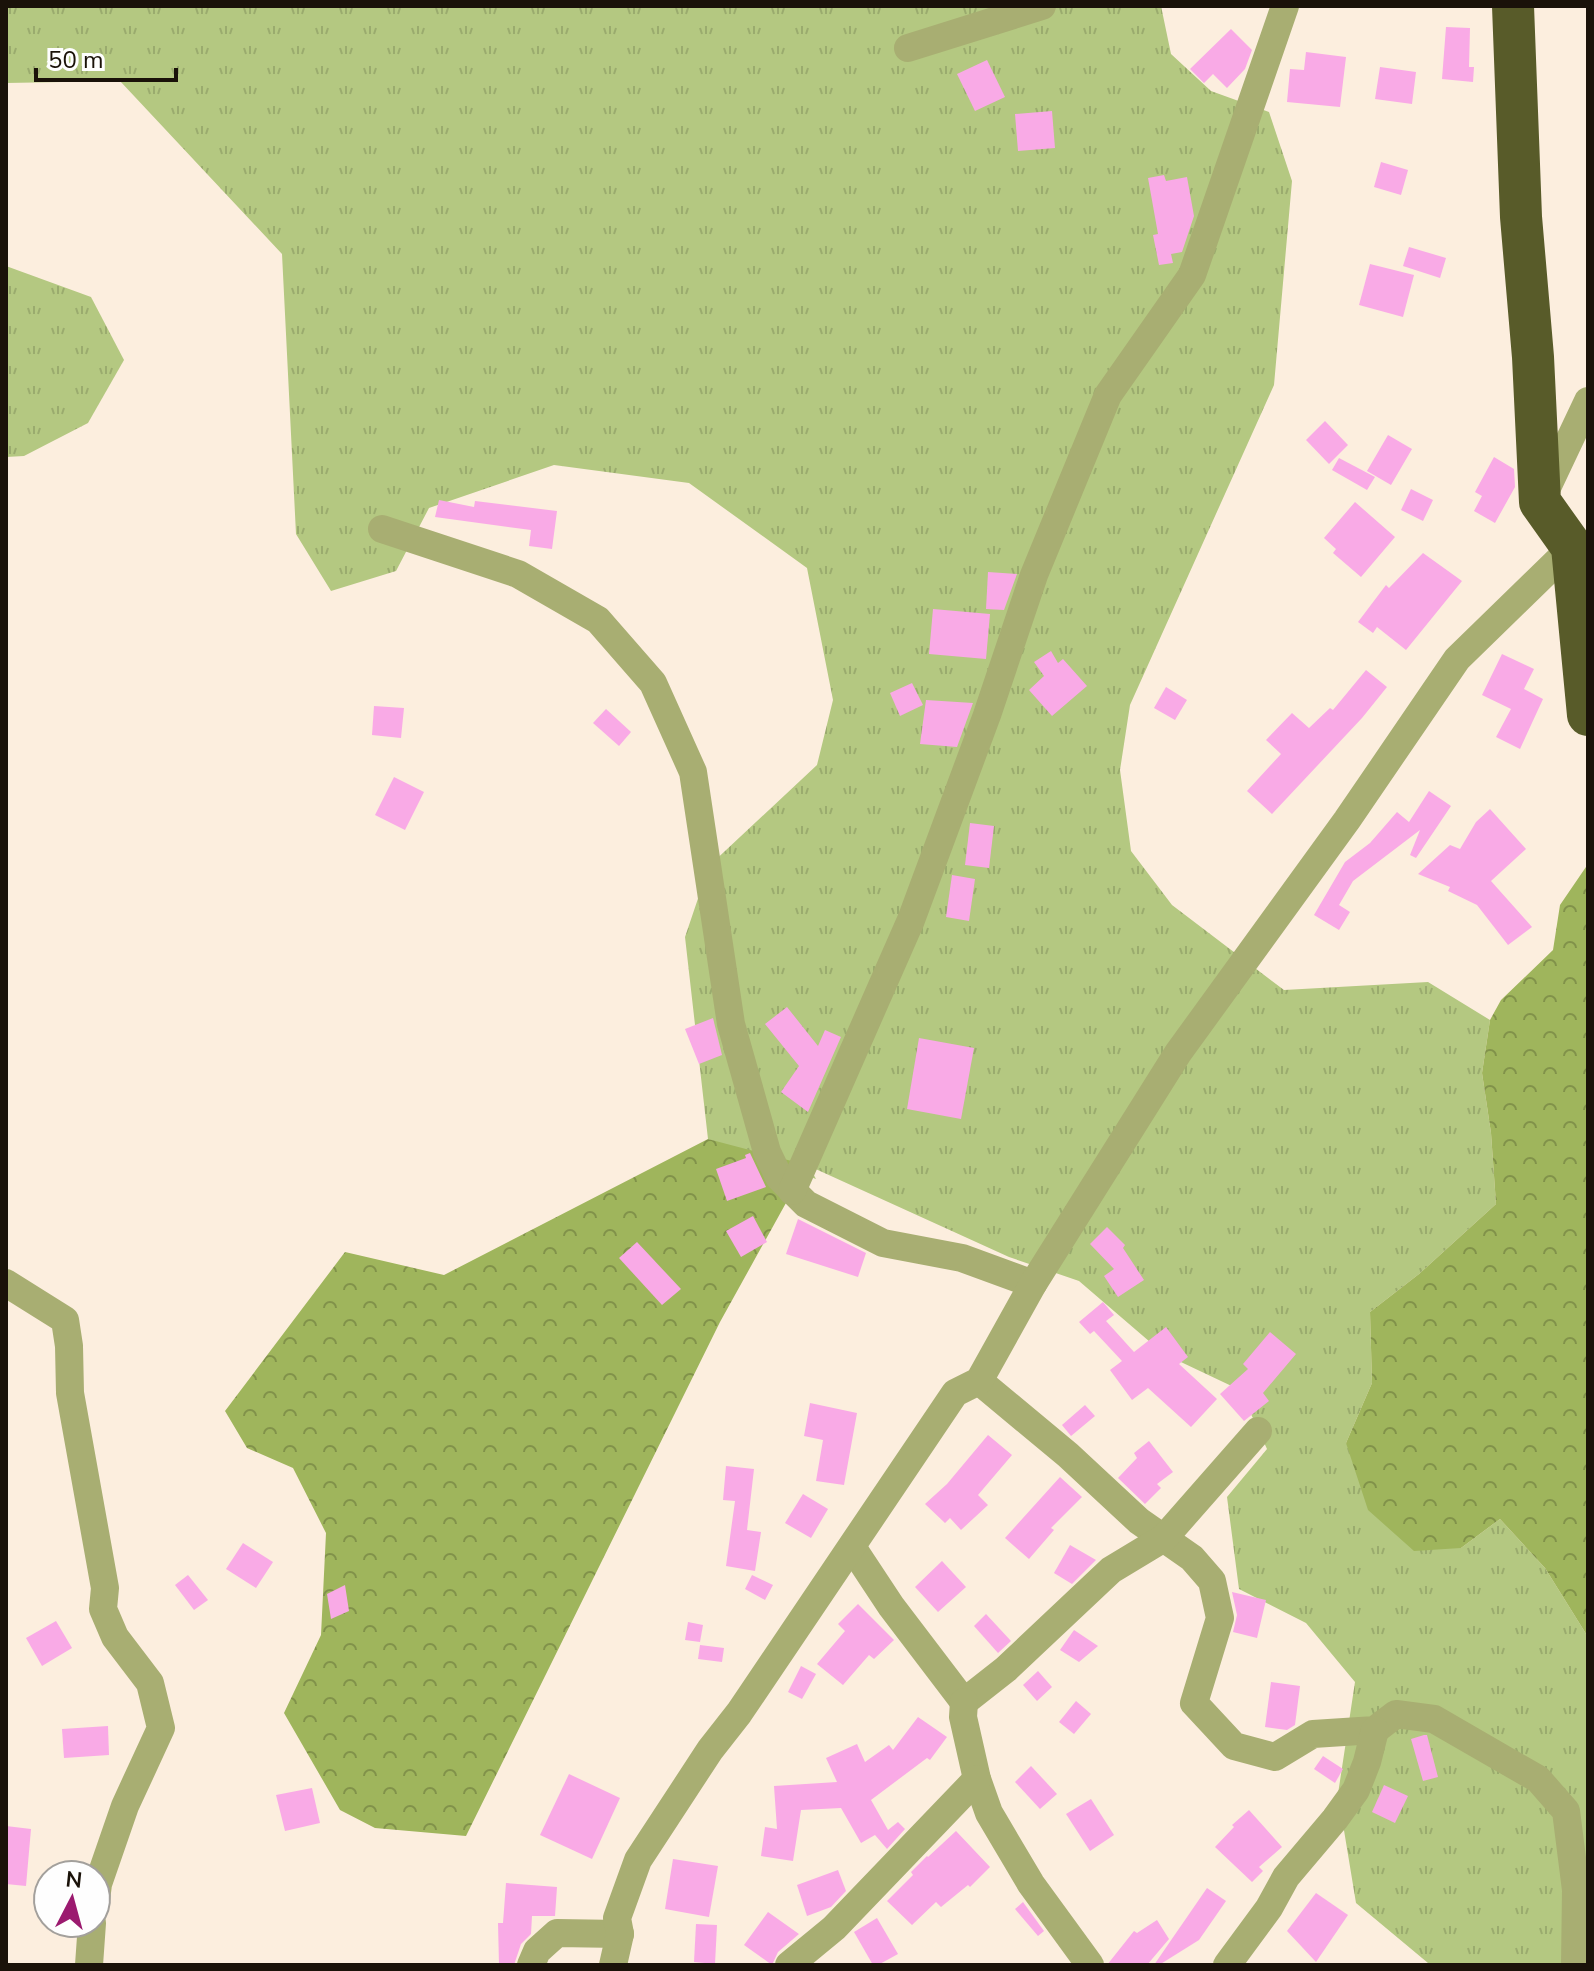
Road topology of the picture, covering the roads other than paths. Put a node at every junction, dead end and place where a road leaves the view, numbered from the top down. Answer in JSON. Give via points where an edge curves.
{"nodes":[{"id":1,"x":1042,"y":6,"type":"edge"},
{"id":2,"x":1285,"y":6,"type":"edge"},
{"id":3,"x":1513,"y":6,"type":"edge"},
{"id":4,"x":908,"y":48,"type":"dead end"},
{"id":5,"x":1588,"y":401,"type":"edge"},
{"id":6,"x":1540,"y":502,"type":"junction"},
{"id":7,"x":382,"y":529,"type":"dead end"},
{"id":8,"x":1572,"y":547,"type":"junction"},
{"id":9,"x":1588,"y":715,"type":"edge"},
{"id":10,"x":792,"y":1191,"type":"junction"},
{"id":11,"x":6,"y":1283,"type":"edge"},
{"id":12,"x":1033,"y":1284,"type":"junction"},
{"id":13,"x":979,"y":1381,"type":"junction"},
{"id":14,"x":1258,"y":1431,"type":"dead end"},
{"id":15,"x":1164,"y":1538,"type":"junction"},
{"id":16,"x":852,"y":1547,"type":"junction"},
{"id":17,"x":964,"y":1702,"type":"junction"},
{"id":18,"x":1375,"y":1730,"type":"junction"},
{"id":19,"x":977,"y":1779,"type":"junction"},
{"id":20,"x":107,"y":1859,"type":"edge"},
{"id":21,"x":620,"y":1934,"type":"junction"},
{"id":22,"x":91,"y":1939,"type":"edge"},
{"id":23,"x":89,"y":1965,"type":"edge"},
{"id":24,"x":531,"y":1965,"type":"edge"},
{"id":25,"x":613,"y":1965,"type":"edge"},
{"id":26,"x":789,"y":1965,"type":"edge"},
{"id":27,"x":1090,"y":1965,"type":"edge"},
{"id":28,"x":1227,"y":1965,"type":"edge"},
{"id":29,"x":1575,"y":1965,"type":"edge"}],
"edges":[{"from":1,"to":4,"type":"street"},
{"from":2,"to":10,"type":"street","via":[[1192,275],[1108,395],[1034,575],[911,920]]},
{"from":3,"to":6,"type":"highway"},
{"from":5,"to":6,"type":"street"},
{"from":6,"to":8,"type":"highway"},
{"from":7,"to":10,"type":"street","via":[[518,574],[598,620],[653,683],[693,772],[731,1024],[767,1152]]},
{"from":8,"to":9,"type":"highway"},
{"from":8,"to":12,"type":"street","via":[[1457,659],[1178,1053]]},
{"from":10,"to":12,"type":"street","via":[[806,1204],[883,1243],[962,1258]]},
{"from":11,"to":20,"type":"street","via":[[65,1320],[70,1393],[105,1588],[103,1609],[115,1637],[150,1683],[161,1728]]},
{"from":12,"to":13,"type":"street"},
{"from":13,"to":15,"type":"street"},
{"from":13,"to":16,"type":"street","via":[[955,1393]]},
{"from":14,"to":15,"type":"street"},
{"from":15,"to":17,"type":"street","via":[[1111,1570]]},
{"from":15,"to":18,"type":"street","via":[[1212,1581],[1220,1618],[1194,1703],[1234,1746],[1275,1757],[1313,1734]]},
{"from":16,"to":17,"type":"street"},
{"from":16,"to":21,"type":"street","via":[[638,1860],[617,1918]]},
{"from":17,"to":19,"type":"street"},
{"from":18,"to":28,"type":"street","via":[[1356,1790],[1286,1877]]},
{"from":18,"to":29,"type":"street","via":[[1396,1714],[1434,1719],[1538,1779],[1566,1811],[1576,1890]]},
{"from":19,"to":26,"type":"street","via":[[834,1928]]},
{"from":19,"to":27,"type":"street","via":[[989,1813],[1031,1884]]},
{"from":21,"to":24,"type":"street","via":[[557,1933],[537,1951]]},
{"from":21,"to":25,"type":"street"},
{"from":22,"to":23,"type":"street"}]}
